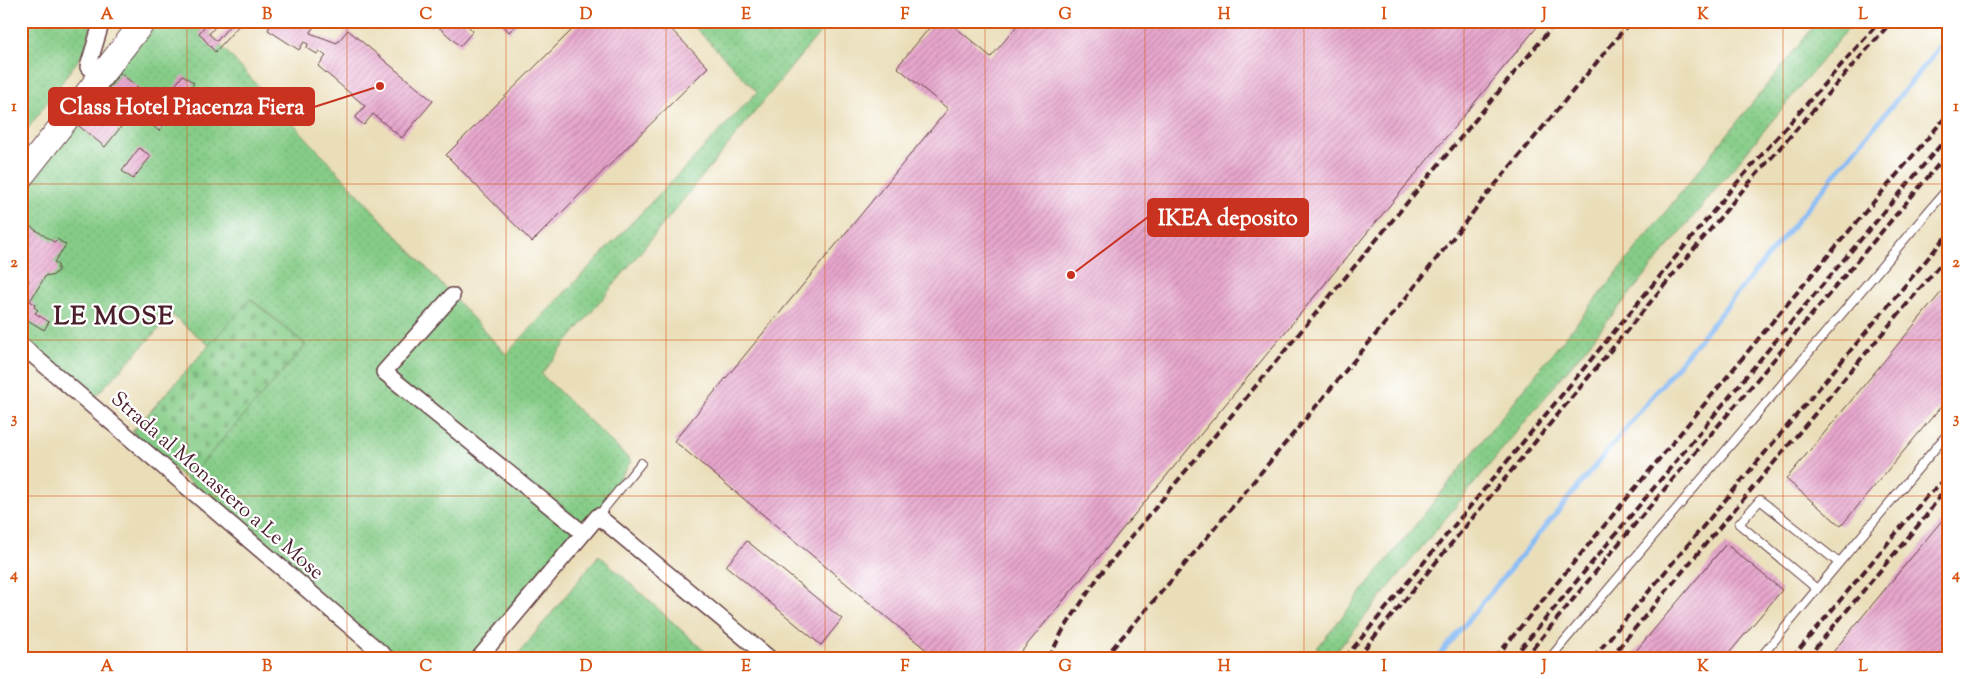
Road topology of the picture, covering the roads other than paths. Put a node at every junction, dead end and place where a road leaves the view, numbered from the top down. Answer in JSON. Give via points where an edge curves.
{"nodes":[{"id":1,"x":102,"y":21,"type":"edge"},
{"id":2,"x":124,"y":21,"type":"edge"},
{"id":3,"x":144,"y":21,"type":"edge"},
{"id":4,"x":88,"y":67,"type":"junction"},
{"id":5,"x":21,"y":152,"type":"edge"},
{"id":6,"x":21,"y":177,"type":"edge"},
{"id":7,"x":1949,"y":187,"type":"edge"},
{"id":8,"x":452,"y":296,"type":"dead end"},
{"id":9,"x":21,"y":345,"type":"edge"},
{"id":10,"x":1949,"y":432,"type":"edge"},
{"id":11,"x":641,"y":463,"type":"dead end"},
{"id":12,"x":598,"y":516,"type":"junction"},
{"id":13,"x":583,"y":533,"type":"junction"},
{"id":14,"x":1839,"y":563,"type":"junction"},
{"id":15,"x":1818,"y":589,"type":"junction"},
{"id":16,"x":387,"y":658,"type":"edge"},
{"id":17,"x":479,"y":658,"type":"edge"},
{"id":18,"x":770,"y":658,"type":"edge"},
{"id":19,"x":1550,"y":658,"type":"edge"},
{"id":20,"x":1760,"y":658,"type":"edge"}],
"edges":[{"from":1,"to":4,"type":"street"},
{"from":2,"to":4,"type":"main road"},
{"from":3,"to":6,"type":"main road"},
{"from":4,"to":5,"type":"main road"},
{"from":7,"to":19,"type":"lane"},
{"from":8,"to":13,"type":"street","via":[[384,372]]},
{"from":9,"to":16,"type":"street","name":"Strada al Monastero a Le Mose"},
{"from":10,"to":14,"type":"lane"},
{"from":11,"to":12,"type":"lane"},
{"from":12,"to":13,"type":"street"},
{"from":12,"to":18,"type":"street"},
{"from":13,"to":17,"type":"street"},
{"from":14,"to":15,"type":"lane"},
{"from":14,"to":15,"type":"lane","via":[[1760,500],[1739,524]]},
{"from":15,"to":20,"type":"lane"}]}
